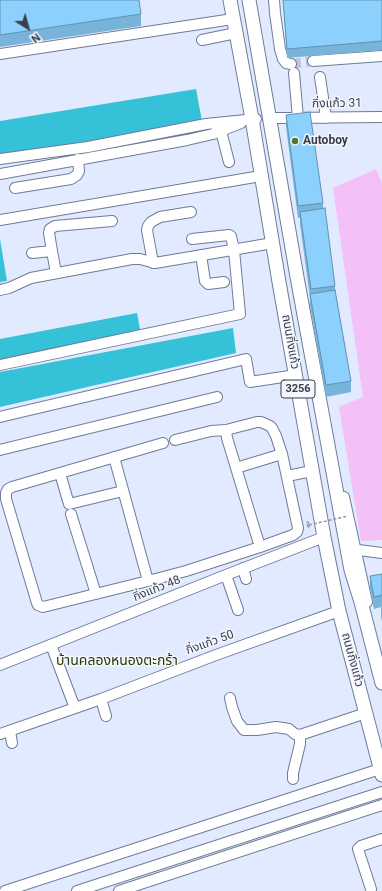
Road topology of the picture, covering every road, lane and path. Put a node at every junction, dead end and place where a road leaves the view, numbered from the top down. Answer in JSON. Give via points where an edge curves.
{"nodes":[{"id":1,"x":230,"y":0,"type":"edge"},
{"id":2,"x":249,"y":0,"type":"edge"},
{"id":3,"x":274,"y":0,"type":"edge"},
{"id":4,"x":233,"y":19,"type":"junction"},
{"id":5,"x":236,"y":33,"type":"junction"},
{"id":6,"x":202,"y":40,"type":"dead end"},
{"id":7,"x":0,"y":54,"type":"edge"},
{"id":8,"x":382,"y":56,"type":"edge"},
{"id":9,"x":313,"y":61,"type":"tunnel mouth"},
{"id":10,"x":320,"y":77,"type":"dead end"},
{"id":11,"x":382,"y":117,"type":"edge"},
{"id":12,"x":298,"y":118,"type":"junction"},
{"id":13,"x":326,"y":118,"type":"junction"},
{"id":14,"x":259,"y":119,"type":"junction"},
{"id":15,"x":221,"y":131,"type":"junction"},
{"id":16,"x":0,"y":160,"type":"edge"},
{"id":17,"x":78,"y":160,"type":"junction"},
{"id":18,"x":229,"y":162,"type":"dead end"},
{"id":19,"x":0,"y":174,"type":"edge"},
{"id":20,"x":261,"y":176,"type":"junction"},
{"id":21,"x":15,"y":188,"type":"dead end"},
{"id":22,"x":191,"y":212,"type":"dead end"},
{"id":23,"x":0,"y":220,"type":"edge"},
{"id":24,"x":112,"y":221,"type":"dead end"},
{"id":25,"x":192,"y":238,"type":"dead end"},
{"id":26,"x":273,"y":244,"type":"junction"},
{"id":27,"x":234,"y":250,"type":"junction"},
{"id":28,"x":52,"y":251,"type":"junction"},
{"id":29,"x":32,"y":253,"type":"dead end"},
{"id":30,"x":201,"y":255,"type":"junction"},
{"id":31,"x":152,"y":263,"type":"junction"},
{"id":32,"x":56,"y":273,"type":"junction"},
{"id":33,"x":224,"y":282,"type":"dead end"},
{"id":34,"x":0,"y":290,"type":"edge"},
{"id":35,"x":0,"y":365,"type":"edge"},
{"id":36,"x":296,"y":375,"type":"junction"},
{"id":37,"x":217,"y":397,"type":"dead end"},
{"id":38,"x":0,"y":417,"type":"edge"},
{"id":39,"x":226,"y":430,"type":"junction"},
{"id":40,"x":175,"y":440,"type":"dead end"},
{"id":41,"x":163,"y":443,"type":"dead end"},
{"id":42,"x":0,"y":450,"type":"edge"},
{"id":43,"x":282,"y":454,"type":"junction"},
{"id":44,"x":114,"y":457,"type":"junction"},
{"id":45,"x":236,"y":468,"type":"junction"},
{"id":46,"x":312,"y":471,"type":"junction"},
{"id":47,"x":60,"y":473,"type":"junction"},
{"id":48,"x":287,"y":476,"type":"junction"},
{"id":49,"x":123,"y":491,"type":"junction"},
{"id":50,"x":69,"y":506,"type":"junction"},
{"id":51,"x":348,"y":516,"type":"dead end"},
{"id":52,"x":308,"y":526,"type":"dead end"},
{"id":53,"x":324,"y":537,"type":"junction"},
{"id":54,"x":260,"y":547,"type":"junction"},
{"id":55,"x":351,"y":549,"type":"junction"},
{"id":56,"x":382,"y":553,"type":"edge"},
{"id":57,"x":243,"y":568,"type":"junction"},
{"id":58,"x":226,"y":575,"type":"junction"},
{"id":59,"x":246,"y":579,"type":"dead end"},
{"id":60,"x":148,"y":582,"type":"junction"},
{"id":61,"x":96,"y":594,"type":"junction"},
{"id":62,"x":238,"y":610,"type":"dead end"},
{"id":63,"x":339,"y":612,"type":"junction"},
{"id":64,"x":51,"y":645,"type":"junction"},
{"id":65,"x":0,"y":665,"type":"edge"},
{"id":66,"x":381,"y":674,"type":"edge"},
{"id":67,"x":230,"y":698,"type":"dead end"},
{"id":68,"x":101,"y":699,"type":"junction"},
{"id":69,"x":75,"y":708,"type":"junction"},
{"id":70,"x":366,"y":713,"type":"junction"},
{"id":71,"x":106,"y":716,"type":"dead end"},
{"id":72,"x":5,"y":733,"type":"edge"},
{"id":73,"x":300,"y":735,"type":"junction"},
{"id":74,"x":12,"y":743,"type":"dead end"},
{"id":75,"x":381,"y":772,"type":"edge"},
{"id":76,"x":293,"y":779,"type":"dead end"},
{"id":77,"x":382,"y":792,"type":"edge"},
{"id":78,"x":382,"y":805,"type":"edge"},
{"id":79,"x":382,"y":839,"type":"edge"},
{"id":80,"x":371,"y":889,"type":"dead end"},
{"id":81,"x":5,"y":891,"type":"edge"},
{"id":82,"x":77,"y":891,"type":"edge"},
{"id":83,"x":119,"y":891,"type":"edge"}],
"edges":[{"from":1,"to":4,"type":"main road","name":"ถนนกิ่งแก้ว","number":"3256"},
{"from":2,"to":14,"type":"main road","name":"ถนนกิ่งแก้ว","number":"3256"},
{"from":3,"to":12,"type":"street","via":[[280,49],[283,59],[292,68]]},
{"from":4,"to":5,"type":"main road","name":"ถนนกิ่งแก้ว","number":"3256"},
{"from":4,"to":7,"type":"street"},
{"from":5,"to":6,"type":"street"},
{"from":5,"to":14,"type":"main road","name":"ถนนกิ่งแก้ว","number":"3256"},
{"from":8,"to":9,"type":"street"},
{"from":10,"to":13,"type":"street"},
{"from":11,"to":13,"type":"street","name":"กิ่งแก้ว 31"},
{"from":12,"to":13,"type":"street","name":"กิ่งแก้ว 31"},
{"from":12,"to":14,"type":"street","name":"กิ่งแก้ว 31"},
{"from":14,"to":15,"type":"street"},
{"from":14,"to":16,"type":"street","via":[[206,124],[88,147]]},
{"from":14,"to":20,"type":"main road","name":"ถนนกิ่งแก้ว","number":"3256"},
{"from":14,"to":55,"type":"main road","name":"ถนนกิ่งแก้ว","number":"3256","via":[[300,294]]},
{"from":15,"to":17,"type":"street"},
{"from":15,"to":18,"type":"street"},
{"from":17,"to":19,"type":"street"},
{"from":17,"to":21,"type":"street","via":[[79,171],[71,179]]},
{"from":20,"to":23,"type":"street"},
{"from":20,"to":26,"type":"main road","name":"ถนนกิ่งแก้ว","number":"3256"},
{"from":22,"to":31,"type":"street","via":[[160,216],[151,222],[147,230]]},
{"from":24,"to":28,"type":"street","via":[[52,227],[49,232]]},
{"from":25,"to":27,"type":"street","via":[[229,235],[232,237]]},
{"from":26,"to":27,"type":"street"},
{"from":26,"to":36,"type":"main road","name":"ถนนกิ่งแก้ว","number":"3256"},
{"from":27,"to":30,"type":"street"},
{"from":27,"to":35,"type":"street","via":[[240,314]]},
{"from":28,"to":29,"type":"street"},
{"from":28,"to":32,"type":"street"},
{"from":30,"to":31,"type":"street"},
{"from":30,"to":33,"type":"street","via":[[205,281],[208,284]]},
{"from":31,"to":32,"type":"street","via":[[132,259]]},
{"from":32,"to":34,"type":"street","via":[[26,280]]},
{"from":36,"to":38,"type":"street","via":[[250,382],[246,359]]},
{"from":36,"to":46,"type":"main road","name":"ถนนกิ่งแก้ว","number":"3256"},
{"from":37,"to":42,"type":"street"},
{"from":39,"to":40,"type":"street"},
{"from":39,"to":43,"type":"street","via":[[257,422],[266,424],[272,428]]},
{"from":39,"to":45,"type":"street"},
{"from":41,"to":44,"type":"street"},
{"from":43,"to":45,"type":"street"},
{"from":43,"to":48,"type":"street"},
{"from":44,"to":47,"type":"street"},
{"from":44,"to":49,"type":"street"},
{"from":45,"to":54,"type":"street"},
{"from":46,"to":48,"type":"street"},
{"from":46,"to":53,"type":"main road","name":"ถนนกิ่งแก้ว","number":"3256"},
{"from":47,"to":50,"type":"street"},
{"from":47,"to":61,"type":"street","via":[[12,487],[6,493],[28,574],[37,603],[41,606]]},
{"from":48,"to":54,"type":"street","via":[[297,532]]},
{"from":49,"to":50,"type":"street"},
{"from":49,"to":60,"type":"street"},
{"from":50,"to":61,"type":"street"},
{"from":51,"to":52,"type":"path","bridge":true},
{"from":53,"to":57,"type":"street","name":"กิ่งแก้ว 48"},
{"from":53,"to":63,"type":"main road","name":"ถนนกิ่งแก้ว","number":"3256"},
{"from":54,"to":60,"type":"street"},
{"from":55,"to":56,"type":"street"},
{"from":55,"to":66,"type":"main road","name":"ถนนกิ่งแก้ว","number":"3256","via":[[351,570]]},
{"from":57,"to":58,"type":"street","name":"กิ่งแก้ว 48"},
{"from":57,"to":59,"type":"street"},
{"from":58,"to":62,"type":"street"},
{"from":58,"to":64,"type":"street","name":"กิ่งแก้ว 48"},
{"from":60,"to":61,"type":"street"},
{"from":63,"to":68,"type":"street","name":"กิ่งแก้ว 50"},
{"from":63,"to":70,"type":"main road","name":"ถนนกิ่งแก้ว","number":"3256"},
{"from":64,"to":65,"type":"street","name":"กิ่งแก้ว 48"},
{"from":64,"to":69,"type":"street"},
{"from":67,"to":73,"type":"street","via":[[237,721],[244,730],[276,727],[289,729]]},
{"from":68,"to":69,"type":"street","name":"กิ่งแก้ว 50"},
{"from":68,"to":71,"type":"street"},
{"from":69,"to":72,"type":"street","name":"กิ่งแก้ว 50"},
{"from":70,"to":73,"type":"street"},
{"from":70,"to":75,"type":"main road","name":"ถนนกิ่งแก้ว","number":"3256"},
{"from":72,"to":74,"type":"street"},
{"from":73,"to":76,"type":"street"},
{"from":75,"to":81,"type":"street"},
{"from":77,"to":82,"type":"street"},
{"from":78,"to":83,"type":"street"},
{"from":79,"to":80,"type":"street","via":[[358,849]]}]}
